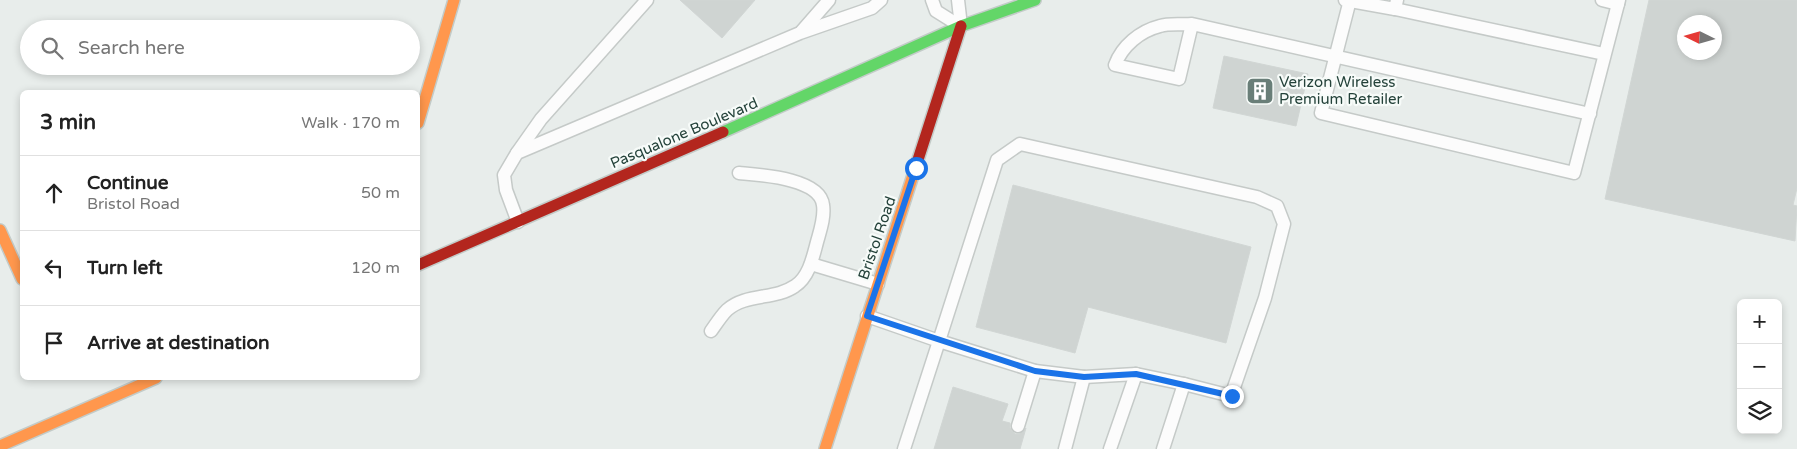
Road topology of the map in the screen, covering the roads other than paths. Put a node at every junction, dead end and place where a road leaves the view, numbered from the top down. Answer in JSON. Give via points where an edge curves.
{"nodes":[{"id":1,"x":454,"y":0,"type":"edge"},
{"id":2,"x":647,"y":0,"type":"edge"},
{"id":3,"x":829,"y":0,"type":"edge"},
{"id":4,"x":881,"y":0,"type":"edge"},
{"id":5,"x":932,"y":0,"type":"edge"},
{"id":6,"x":958,"y":0,"type":"edge"},
{"id":7,"x":1035,"y":0,"type":"edge"},
{"id":8,"x":1602,"y":0,"type":"edge"},
{"id":9,"x":1348,"y":1,"type":"edge"},
{"id":10,"x":1618,"y":2,"type":"edge"},
{"id":11,"x":1396,"y":4,"type":"edge"},
{"id":12,"x":1192,"y":24,"type":"junction"},
{"id":13,"x":961,"y":26,"type":"junction"},
{"id":14,"x":800,"y":33,"type":"junction"},
{"id":15,"x":1604,"y":54,"type":"junction"},
{"id":16,"x":1334,"y":57,"type":"junction"},
{"id":17,"x":1590,"y":114,"type":"junction"},
{"id":18,"x":420,"y":116,"type":"edge"},
{"id":19,"x":517,"y":153,"type":"junction"},
{"id":20,"x":739,"y":173,"type":"dead end"},
{"id":21,"x":518,"y":222,"type":"junction"},
{"id":22,"x":0,"y":230,"type":"edge"},
{"id":23,"x":420,"y":264,"type":"edge"},
{"id":24,"x":811,"y":264,"type":"junction"},
{"id":25,"x":20,"y":275,"type":"edge"},
{"id":26,"x":878,"y":284,"type":"junction"},
{"id":27,"x":867,"y":316,"type":"junction"},
{"id":28,"x":710,"y":331,"type":"dead end"},
{"id":29,"x":939,"y":341,"type":"junction"},
{"id":30,"x":1035,"y":371,"type":"junction"},
{"id":31,"x":1136,"y":374,"type":"junction"},
{"id":32,"x":1084,"y":377,"type":"junction"},
{"id":33,"x":151,"y":380,"type":"edge"},
{"id":34,"x":1184,"y":384,"type":"junction"},
{"id":35,"x":1018,"y":426,"type":"dead end"},
{"id":36,"x":0,"y":446,"type":"edge"},
{"id":37,"x":825,"y":449,"type":"edge"},
{"id":38,"x":904,"y":449,"type":"edge"},
{"id":39,"x":1065,"y":449,"type":"edge"},
{"id":40,"x":1110,"y":449,"type":"edge"},
{"id":41,"x":1162,"y":449,"type":"edge"}],
"edges":[{"from":1,"to":18,"type":"street"},
{"from":2,"to":19,"type":"lane","via":[[540,119]]},
{"from":3,"to":14,"type":"lane"},
{"from":4,"to":14,"type":"lane","via":[[872,8]]},
{"from":5,"to":13,"type":"lane","via":[[936,11]]},
{"from":6,"to":13,"type":"lane"},
{"from":7,"to":13,"type":"street"},
{"from":8,"to":10,"type":"lane"},
{"from":9,"to":11,"type":"lane"},
{"from":9,"to":16,"type":"lane"},
{"from":10,"to":15,"type":"lane"},
{"from":11,"to":15,"type":"lane"},
{"from":12,"to":12,"type":"lane","via":[[1160,26],[1135,38],[1119,54],[1115,65],[1179,80]]},
{"from":12,"to":16,"type":"lane"},
{"from":13,"to":21,"type":"street","name":"Pasqualone Boulevard"},
{"from":13,"to":26,"type":"street","name":"Bristol Road"},
{"from":14,"to":19,"type":"lane"},
{"from":15,"to":17,"type":"lane"},
{"from":16,"to":17,"type":"lane"},
{"from":16,"to":17,"type":"lane","via":[[1321,113],[1574,173]]},
{"from":19,"to":21,"type":"lane","via":[[504,175]]},
{"from":20,"to":24,"type":"lane","via":[[782,178],[806,186],[821,198],[822,222]]},
{"from":21,"to":23,"type":"street","name":"Pasqualone Boulevard"},
{"from":22,"to":25,"type":"street"},
{"from":24,"to":26,"type":"lane"},
{"from":24,"to":28,"type":"lane","via":[[795,286],[769,297],[744,301],[728,310]]},
{"from":26,"to":27,"type":"street","name":"Bristol Road"},
{"from":27,"to":29,"type":"lane"},
{"from":27,"to":37,"type":"street","name":"Bristol Road"},
{"from":29,"to":30,"type":"lane"},
{"from":29,"to":34,"type":"lane","via":[[997,160],[1020,144],[1257,196],[1277,206],[1284,224],[1265,298],[1232,396]]},
{"from":29,"to":38,"type":"lane"},
{"from":30,"to":32,"type":"lane"},
{"from":30,"to":35,"type":"lane"},
{"from":31,"to":32,"type":"lane"},
{"from":31,"to":34,"type":"lane"},
{"from":31,"to":40,"type":"lane"},
{"from":32,"to":39,"type":"lane"},
{"from":33,"to":36,"type":"street"},
{"from":34,"to":41,"type":"lane"}]}
